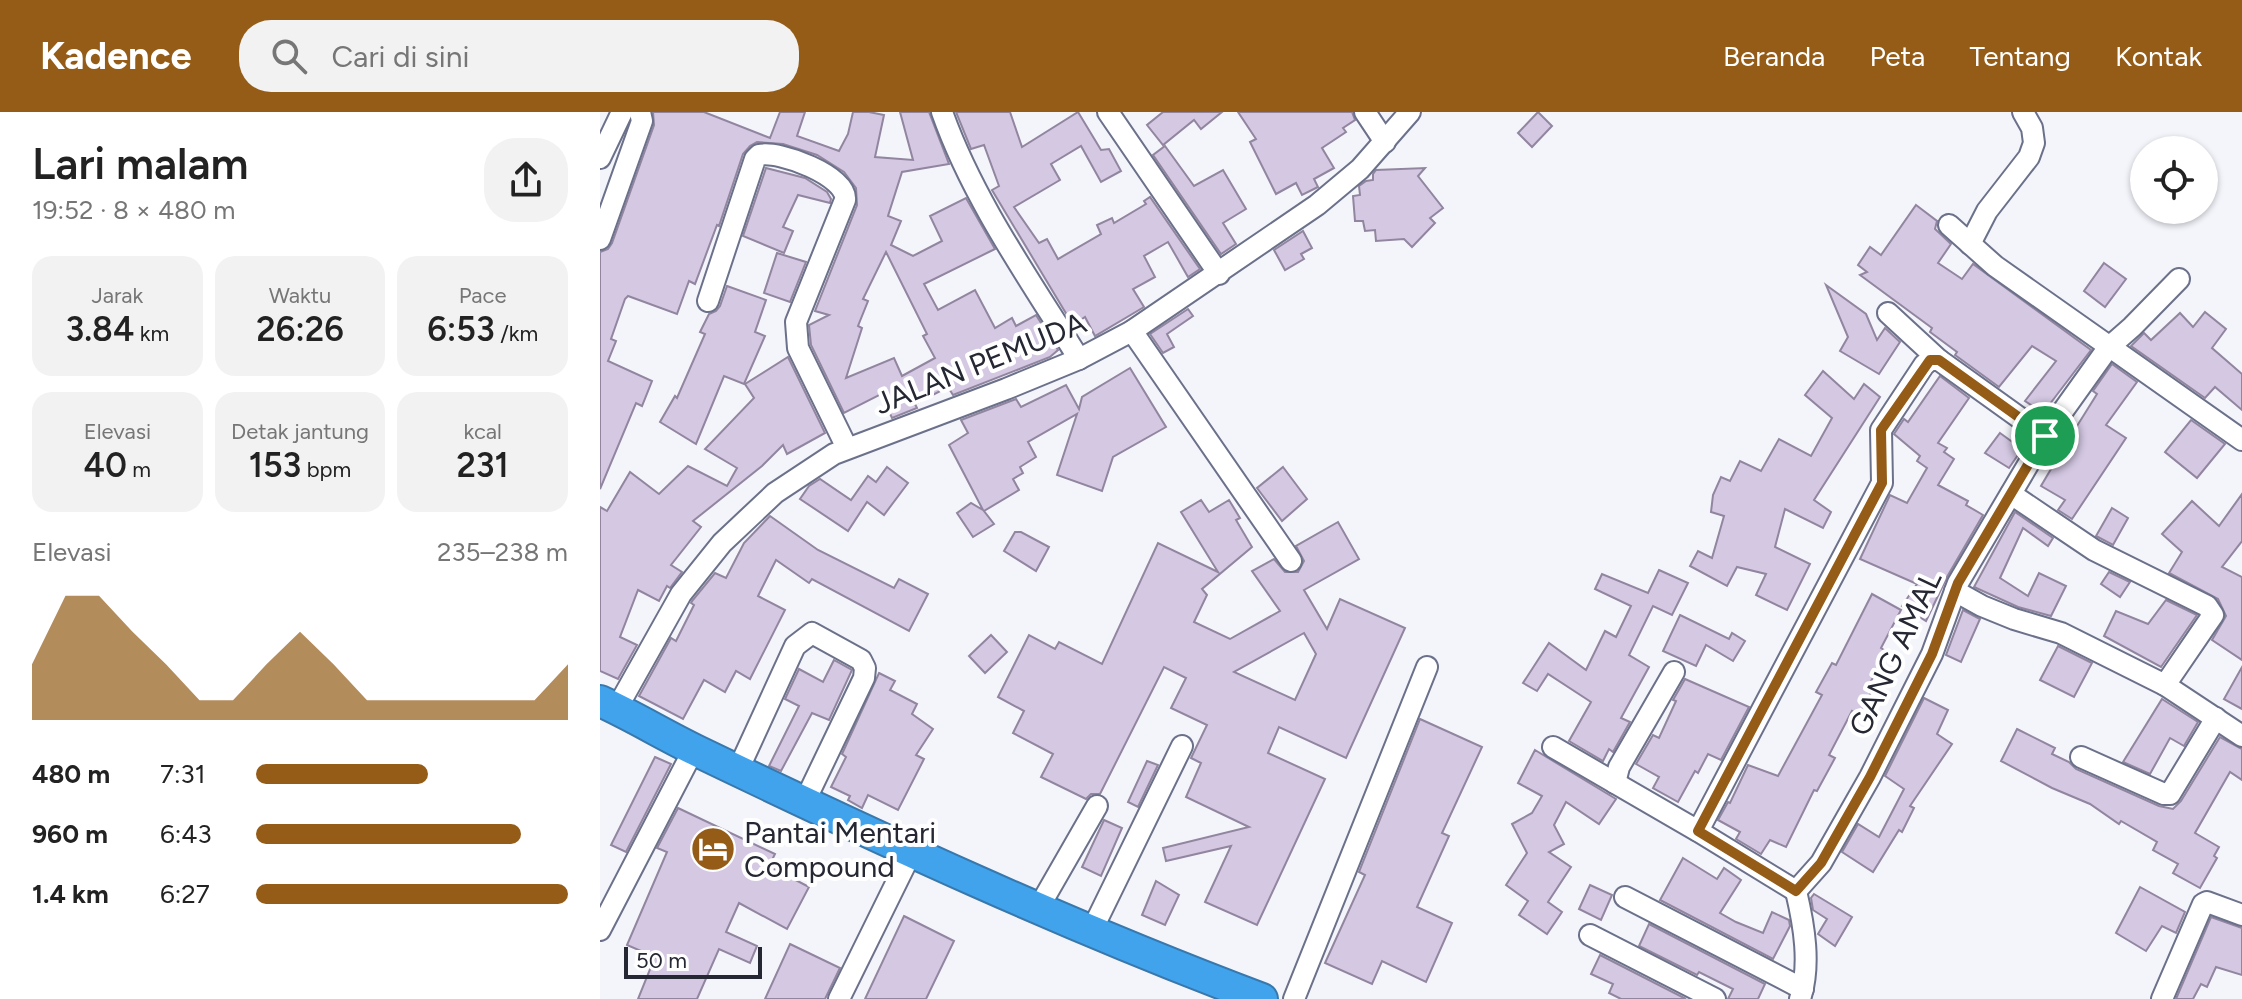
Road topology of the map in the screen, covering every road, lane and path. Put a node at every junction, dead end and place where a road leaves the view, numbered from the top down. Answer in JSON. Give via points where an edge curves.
{"nodes":[{"id":1,"x":622,"y":112,"type":"edge"},
{"id":2,"x":640,"y":112,"type":"edge"},
{"id":3,"x":942,"y":112,"type":"edge"},
{"id":4,"x":1108,"y":112,"type":"edge"},
{"id":5,"x":1365,"y":112,"type":"edge"},
{"id":6,"x":1410,"y":112,"type":"edge"},
{"id":7,"x":2023,"y":112,"type":"edge"},
{"id":8,"x":1385,"y":142,"type":"junction"},
{"id":9,"x":600,"y":158,"type":"edge"},
{"id":10,"x":1949,"y":225,"type":"dead end"},
{"id":11,"x":600,"y":239,"type":"edge"},
{"id":12,"x":1970,"y":244,"type":"junction"},
{"id":13,"x":1219,"y":274,"type":"junction"},
{"id":14,"x":2179,"y":279,"type":"dead end"},
{"id":15,"x":708,"y":301,"type":"dead end"},
{"id":16,"x":1888,"y":313,"type":"dead end"},
{"id":17,"x":1132,"y":331,"type":"junction"},
{"id":18,"x":2108,"y":348,"type":"junction"},
{"id":19,"x":1079,"y":359,"type":"junction"},
{"id":20,"x":1939,"y":360,"type":"junction"},
{"id":21,"x":2045,"y":436,"type":"junction"},
{"id":22,"x":2242,"y":440,"type":"edge"},
{"id":23,"x":847,"y":448,"type":"junction"},
{"id":24,"x":2011,"y":494,"type":"junction"},
{"id":25,"x":1291,"y":561,"type":"dead end"},
{"id":26,"x":1955,"y":591,"type":"junction"},
{"id":27,"x":1427,"y":667,"type":"dead end"},
{"id":28,"x":1674,"y":672,"type":"dead end"},
{"id":29,"x":2165,"y":685,"type":"junction"},
{"id":30,"x":608,"y":704,"type":"edge"},
{"id":31,"x":2216,"y":718,"type":"junction"},
{"id":32,"x":2242,"y":736,"type":"edge"},
{"id":33,"x":1182,"y":746,"type":"dead end"},
{"id":34,"x":1553,"y":747,"type":"dead end"},
{"id":35,"x":694,"y":749,"type":"junction"},
{"id":36,"x":2081,"y":757,"type":"dead end"},
{"id":37,"x":738,"y":770,"type":"junction"},
{"id":38,"x":1615,"y":783,"type":"junction"},
{"id":39,"x":805,"y":801,"type":"junction"},
{"id":40,"x":1097,"y":806,"type":"dead end"},
{"id":41,"x":1698,"y":831,"type":"junction"},
{"id":42,"x":912,"y":851,"type":"junction"},
{"id":43,"x":1796,"y":891,"type":"junction"},
{"id":44,"x":1625,"y":897,"type":"dead end"},
{"id":45,"x":1039,"y":907,"type":"junction"},
{"id":46,"x":2242,"y":915,"type":"edge"},
{"id":47,"x":600,"y":930,"type":"edge"},
{"id":48,"x":1092,"y":930,"type":"junction"},
{"id":49,"x":1590,"y":935,"type":"dead end"},
{"id":50,"x":1801,"y":994,"type":"edge"},
{"id":51,"x":839,"y":999,"type":"edge"},
{"id":52,"x":1262,"y":999,"type":"edge"},
{"id":53,"x":1294,"y":999,"type":"edge"},
{"id":54,"x":1715,"y":999,"type":"edge"},
{"id":55,"x":2162,"y":999,"type":"edge"}],
"edges":[{"from":1,"to":9,"type":"street"},
{"from":2,"to":11,"type":"street","via":[[642,121]]},
{"from":3,"to":19,"type":"street","via":[[963,164]]},
{"from":4,"to":13,"type":"street"},
{"from":5,"to":8,"type":"street"},
{"from":6,"to":8,"type":"street","name":"JALAN PEMUDA"},
{"from":7,"to":12,"type":"street","via":[[2032,128],[2029,157],[1994,200]]},
{"from":8,"to":13,"type":"street","name":"JALAN PEMUDA","via":[[1317,205]]},
{"from":10,"to":12,"type":"street"},
{"from":12,"to":18,"type":"street"},
{"from":13,"to":17,"type":"street","name":"JALAN PEMUDA"},
{"from":14,"to":18,"type":"street","name":"GANG AMAL"},
{"from":15,"to":23,"type":"street","via":[[759,155],[777,154],[843,187],[845,200],[796,322],[796,334]]},
{"from":16,"to":20,"type":"street"},
{"from":17,"to":19,"type":"street","name":"JALAN PEMUDA"},
{"from":17,"to":25,"type":"street"},
{"from":18,"to":21,"type":"street","name":"GANG AMAL"},
{"from":18,"to":22,"type":"street"},
{"from":19,"to":23,"type":"street","name":"JALAN PEMUDA"},
{"from":20,"to":21,"type":"street"},
{"from":20,"to":41,"type":"street","via":[[1924,365],[1881,430],[1882,483]]},
{"from":21,"to":24,"type":"street","name":"GANG AMAL"},
{"from":23,"to":30,"type":"street","name":"JALAN PEMUDA","via":[[775,493],[722,543]]},
{"from":24,"to":26,"type":"street","name":"GANG AMAL"},
{"from":24,"to":29,"type":"street","via":[[2094,550],[2212,611]]},
{"from":26,"to":29,"type":"street","via":[[2014,619],[2061,633]]},
{"from":26,"to":43,"type":"street","name":"GANG AMAL","via":[[1932,654],[1870,777],[1821,863]]},
{"from":27,"to":53,"type":"street"},
{"from":28,"to":38,"type":"street","via":[[1623,759]]},
{"from":29,"to":31,"type":"street"},
{"from":30,"to":35,"type":"highway"},
{"from":31,"to":32,"type":"street"},
{"from":31,"to":36,"type":"street","via":[[2170,794]]},
{"from":33,"to":48,"type":"street"},
{"from":34,"to":38,"type":"street"},
{"from":35,"to":37,"type":"highway"},
{"from":35,"to":47,"type":"street"},
{"from":37,"to":39,"type":"highway"},
{"from":37,"to":39,"type":"street","via":[[795,646],[812,633],[861,660],[865,668]]},
{"from":38,"to":41,"type":"street"},
{"from":39,"to":42,"type":"highway"},
{"from":40,"to":45,"type":"street"},
{"from":41,"to":43,"type":"street"},
{"from":42,"to":45,"type":"highway"},
{"from":42,"to":51,"type":"street"},
{"from":43,"to":50,"type":"street","via":[[1805,929]]},
{"from":44,"to":50,"type":"street"},
{"from":45,"to":48,"type":"highway"},
{"from":46,"to":55,"type":"street","via":[[2203,904]]},
{"from":48,"to":52,"type":"highway"},
{"from":49,"to":54,"type":"street"}]}
